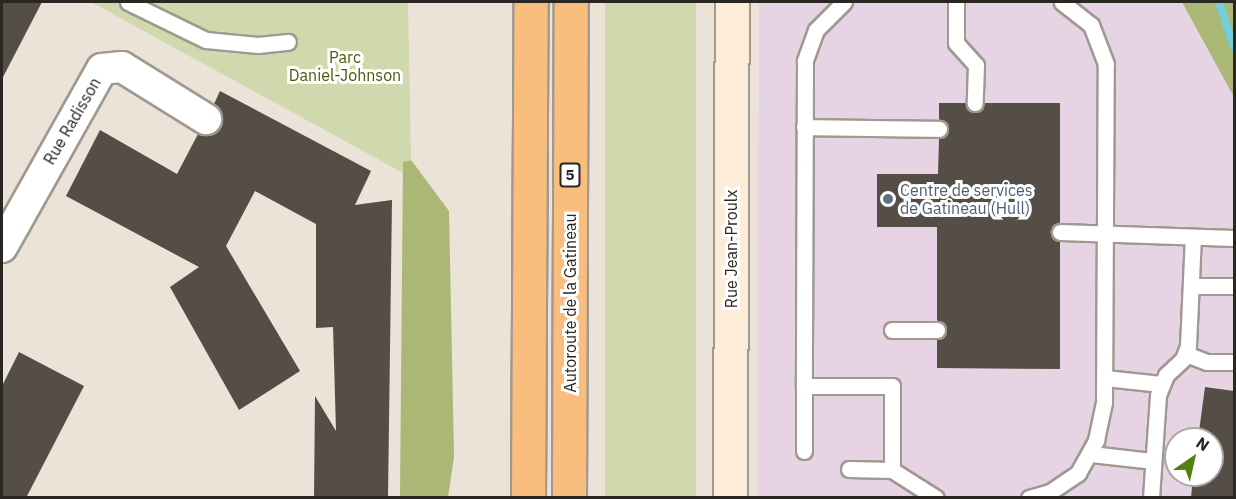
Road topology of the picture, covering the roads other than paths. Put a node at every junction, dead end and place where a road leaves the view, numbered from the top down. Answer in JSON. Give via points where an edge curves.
{"nodes":[{"id":1,"x":128,"y":2,"type":"edge"},
{"id":2,"x":531,"y":2,"type":"edge"},
{"id":3,"x":571,"y":2,"type":"edge"},
{"id":4,"x":732,"y":2,"type":"edge"},
{"id":5,"x":844,"y":2,"type":"edge"},
{"id":6,"x":956,"y":2,"type":"edge"},
{"id":7,"x":1062,"y":2,"type":"edge"},
{"id":8,"x":288,"y":42,"type":"dead end"},
{"id":9,"x":975,"y":103,"type":"dead end"},
{"id":10,"x":206,"y":119,"type":"dead end"},
{"id":11,"x":804,"y":127,"type":"junction"},
{"id":12,"x":939,"y":129,"type":"dead end"},
{"id":13,"x":1060,"y":232,"type":"dead end"},
{"id":14,"x":1106,"y":232,"type":"junction"},
{"id":15,"x":1193,"y":237,"type":"junction"},
{"id":16,"x":1234,"y":238,"type":"edge"},
{"id":17,"x":2,"y":247,"type":"edge"},
{"id":18,"x":1191,"y":286,"type":"junction"},
{"id":19,"x":1234,"y":286,"type":"edge"},
{"id":20,"x":892,"y":330,"type":"dead end"},
{"id":21,"x":937,"y":330,"type":"dead end"},
{"id":22,"x":1186,"y":354,"type":"junction"},
{"id":23,"x":1234,"y":362,"type":"edge"},
{"id":24,"x":1105,"y":378,"type":"junction"},
{"id":25,"x":1161,"y":384,"type":"junction"},
{"id":26,"x":804,"y":386,"type":"junction"},
{"id":27,"x":804,"y":451,"type":"dead end"},
{"id":28,"x":1090,"y":454,"type":"junction"},
{"id":29,"x":1152,"y":460,"type":"junction"},
{"id":30,"x":849,"y":469,"type":"dead end"},
{"id":31,"x":892,"y":470,"type":"junction"},
{"id":32,"x":1032,"y":497,"type":"edge"},
{"id":33,"x":528,"y":498,"type":"edge"},
{"id":34,"x":568,"y":498,"type":"edge"},
{"id":35,"x":730,"y":498,"type":"edge"},
{"id":36,"x":936,"y":498,"type":"edge"},
{"id":37,"x":1151,"y":498,"type":"edge"}],
"edges":[{"from":1,"to":8,"type":"lane","via":[[206,40],[231,45]]},
{"from":2,"to":33,"type":"highway"},
{"from":3,"to":34,"type":"highway","name":"Autoroute de la Gatineau","number":"5"},
{"from":4,"to":35,"type":"street","name":"Rue Jean-Proulx"},
{"from":5,"to":11,"type":"lane","via":[[822,21],[807,50]]},
{"from":6,"to":9,"type":"lane","via":[[956,43],[976,65]]},
{"from":7,"to":14,"type":"lane","via":[[1091,25],[1106,64]]},
{"from":10,"to":17,"type":"street","name":"Rue Radisson","via":[[122,67],[102,69]]},
{"from":11,"to":12,"type":"lane"},
{"from":11,"to":26,"type":"lane"},
{"from":13,"to":14,"type":"lane"},
{"from":14,"to":15,"type":"lane"},
{"from":14,"to":24,"type":"lane"},
{"from":15,"to":16,"type":"lane"},
{"from":15,"to":18,"type":"lane"},
{"from":18,"to":19,"type":"lane"},
{"from":18,"to":22,"type":"lane"},
{"from":20,"to":21,"type":"lane"},
{"from":22,"to":23,"type":"lane","via":[[1207,362]]},
{"from":22,"to":25,"type":"lane"},
{"from":24,"to":25,"type":"lane"},
{"from":24,"to":28,"type":"lane","via":[[1101,422]]},
{"from":25,"to":29,"type":"lane"},
{"from":26,"to":27,"type":"lane"},
{"from":26,"to":31,"type":"lane","via":[[892,386]]},
{"from":28,"to":29,"type":"lane"},
{"from":28,"to":32,"type":"lane","via":[[1070,480]]},
{"from":29,"to":37,"type":"lane"},
{"from":30,"to":31,"type":"lane"},
{"from":31,"to":36,"type":"lane"}]}
